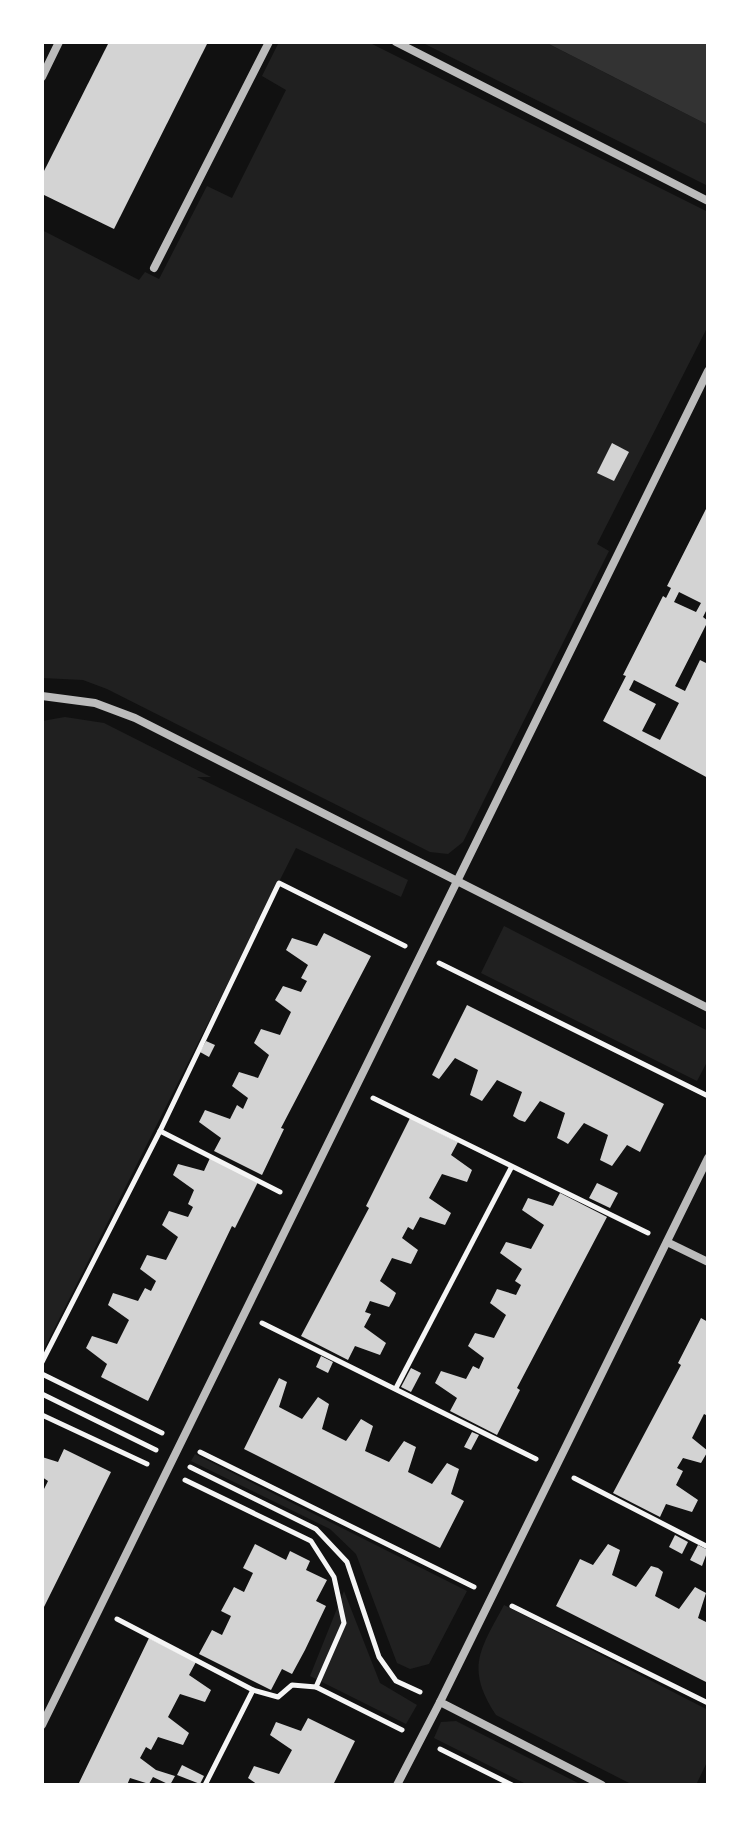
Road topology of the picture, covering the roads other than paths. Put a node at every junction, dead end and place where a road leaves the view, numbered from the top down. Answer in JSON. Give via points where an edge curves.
{"nodes":[{"id":1,"x":59,"y":42,"type":"edge"},
{"id":2,"x":269,"y":42,"type":"edge"},
{"id":3,"x":396,"y":42,"type":"edge"},
{"id":4,"x":42,"y":77,"type":"edge"},
{"id":5,"x":708,"y":201,"type":"edge"},
{"id":6,"x":154,"y":268,"type":"dead end"},
{"id":7,"x":708,"y":371,"type":"edge"},
{"id":8,"x":42,"y":696,"type":"edge"},
{"id":9,"x":455,"y":882,"type":"junction"},
{"id":10,"x":708,"y":1008,"type":"edge"},
{"id":11,"x":708,"y":1158,"type":"edge"},
{"id":12,"x":667,"y":1242,"type":"junction"},
{"id":13,"x":708,"y":1262,"type":"edge"},
{"id":14,"x":440,"y":1702,"type":"junction"},
{"id":15,"x":42,"y":1725,"type":"edge"},
{"id":16,"x":397,"y":1785,"type":"edge"},
{"id":17,"x":602,"y":1785,"type":"edge"}],
"edges":[{"from":1,"to":4,"type":"street"},
{"from":2,"to":6,"type":"street"},
{"from":3,"to":5,"type":"street"},
{"from":7,"to":9,"type":"street"},
{"from":8,"to":9,"type":"street","via":[[95,703],[135,718]]},
{"from":9,"to":10,"type":"street"},
{"from":9,"to":15,"type":"street"},
{"from":11,"to":12,"type":"street"},
{"from":12,"to":13,"type":"street"},
{"from":12,"to":14,"type":"street"},
{"from":14,"to":16,"type":"street"},
{"from":14,"to":17,"type":"street"}]}
